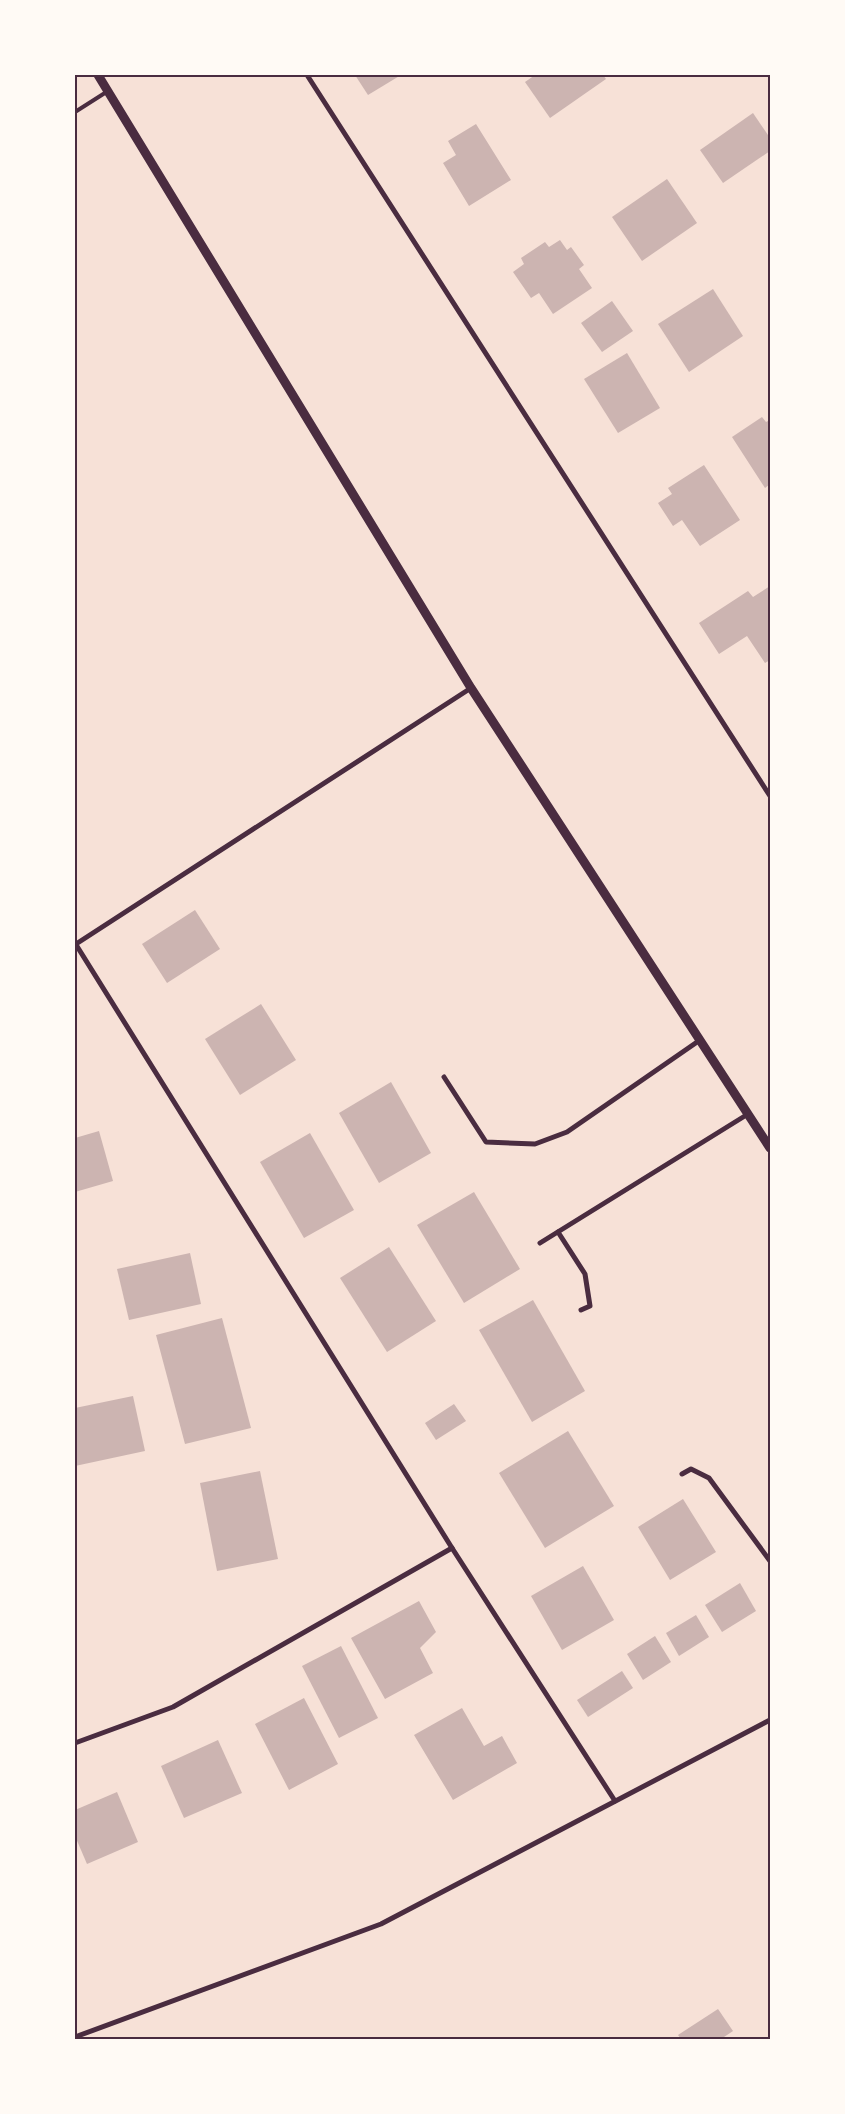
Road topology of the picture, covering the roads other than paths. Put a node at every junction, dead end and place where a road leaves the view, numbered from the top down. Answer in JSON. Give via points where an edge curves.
{"nodes":[{"id":1,"x":98,"y":75,"type":"edge"},
{"id":2,"x":307,"y":75,"type":"edge"},
{"id":3,"x":108,"y":91,"type":"junction"},
{"id":4,"x":75,"y":112,"type":"edge"},
{"id":5,"x":471,"y":688,"type":"junction"},
{"id":6,"x":770,"y":796,"type":"edge"},
{"id":7,"x":76,"y":943,"type":"edge"},
{"id":8,"x":700,"y":1040,"type":"junction"},
{"id":9,"x":444,"y":1077,"type":"dead end"},
{"id":10,"x":748,"y":1114,"type":"junction"},
{"id":11,"x":770,"y":1148,"type":"edge"},
{"id":12,"x":558,"y":1232,"type":"junction"},
{"id":13,"x":540,"y":1244,"type":"dead end"},
{"id":14,"x":581,"y":1310,"type":"dead end"},
{"id":15,"x":682,"y":1474,"type":"dead end"},
{"id":16,"x":452,"y":1548,"type":"junction"},
{"id":17,"x":770,"y":1560,"type":"edge"},
{"id":18,"x":770,"y":1720,"type":"edge"},
{"id":19,"x":75,"y":1743,"type":"edge"},
{"id":20,"x":615,"y":1801,"type":"junction"},
{"id":21,"x":75,"y":2037,"type":"edge"}],
"edges":[{"from":1,"to":3,"type":"street"},
{"from":2,"to":6,"type":"street"},
{"from":3,"to":4,"type":"lane"},
{"from":3,"to":5,"type":"street"},
{"from":5,"to":7,"type":"street"},
{"from":5,"to":8,"type":"street"},
{"from":7,"to":16,"type":"street"},
{"from":8,"to":9,"type":"street","via":[[566,1132],[535,1144],[486,1142]]},
{"from":8,"to":10,"type":"street"},
{"from":10,"to":11,"type":"street"},
{"from":10,"to":12,"type":"street"},
{"from":12,"to":13,"type":"street"},
{"from":12,"to":14,"type":"street","via":[[585,1274],[590,1306]]},
{"from":15,"to":17,"type":"street","via":[[691,1469],[709,1478]]},
{"from":16,"to":19,"type":"street","via":[[174,1707]]},
{"from":16,"to":20,"type":"street"},
{"from":18,"to":20,"type":"street"},
{"from":20,"to":21,"type":"street","via":[[381,1924]]}]}
